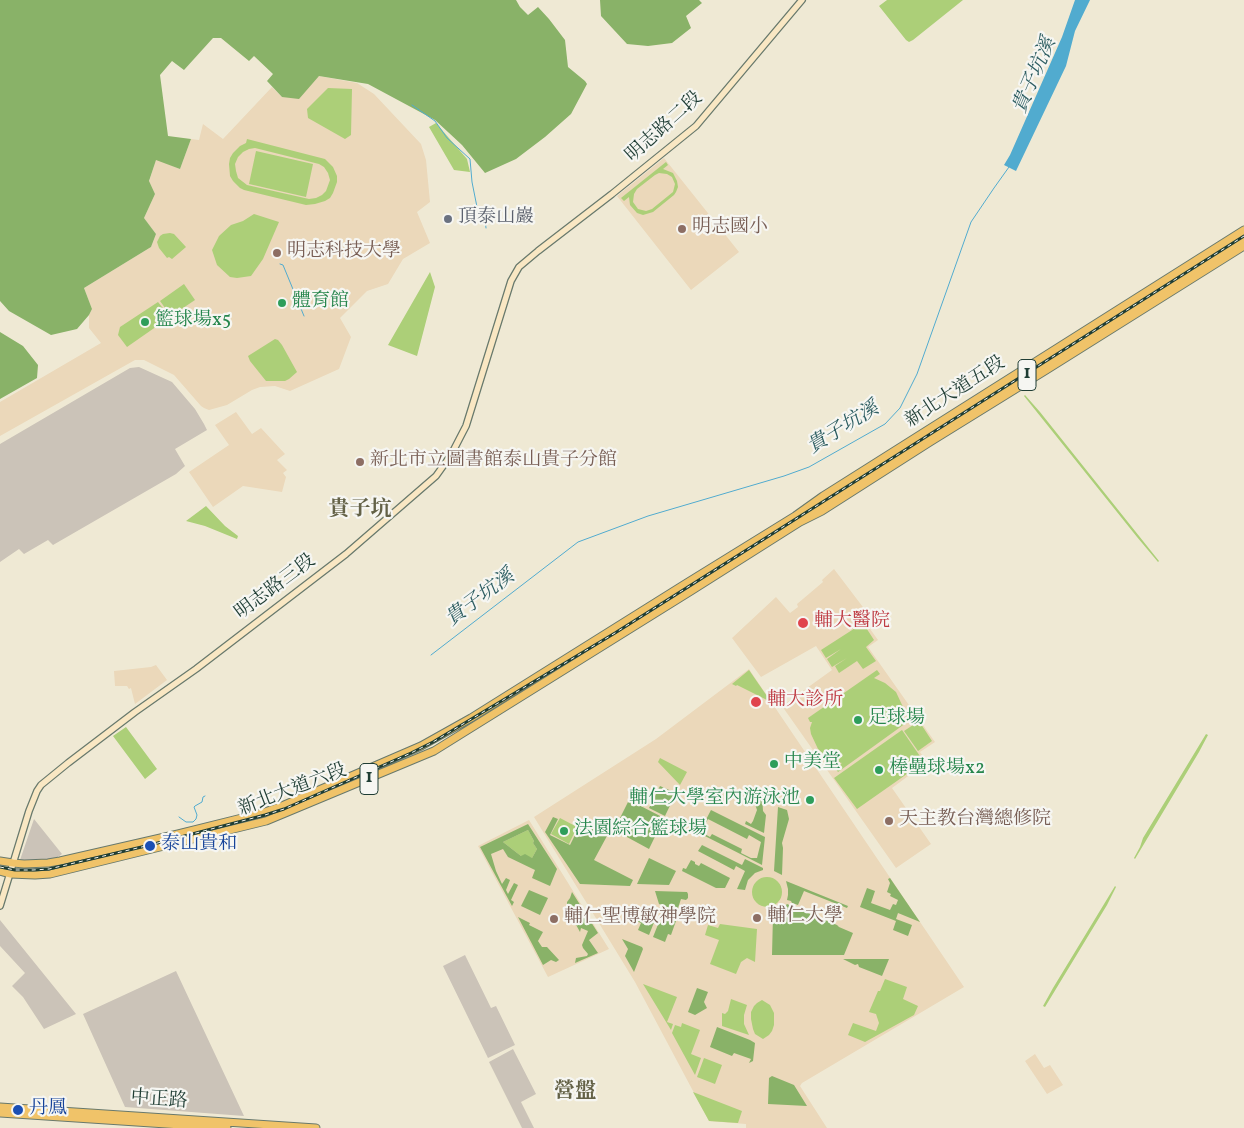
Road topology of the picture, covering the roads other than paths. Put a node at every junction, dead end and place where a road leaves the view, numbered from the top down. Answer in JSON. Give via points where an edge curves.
{"nodes":[{"id":1,"x":802,"y":0,"type":"edge"},
{"id":2,"x":1244,"y":230,"type":"edge"},
{"id":3,"x":1244,"y":238,"type":"edge"},
{"id":4,"x":1244,"y":246,"type":"edge"},
{"id":5,"x":529,"y":259,"type":"joint"},
{"id":6,"x":1166,"y":288,"type":"joint"},
{"id":7,"x":801,"y":518,"type":"junction"},
{"id":8,"x":685,"y":584,"type":"joint"},
{"id":9,"x":691,"y":591,"type":"joint"},
{"id":10,"x":0,"y":861,"type":"edge"},
{"id":11,"x":13,"y":863,"type":"junction"},
{"id":12,"x":0,"y":871,"type":"edge"},
{"id":13,"x":10,"y":874,"type":"junction"},
{"id":14,"x":0,"y":906,"type":"edge"},
{"id":15,"x":0,"y":1107,"type":"edge"},
{"id":16,"x":0,"y":1112,"type":"edge"},
{"id":17,"x":227,"y":1128,"type":"edge"},
{"id":18,"x":316,"y":1128,"type":"edge"}],
"edges":[{"from":1,"to":5,"type":"main road","name":"明志路二段","via":[[696,126]]},
{"from":2,"to":7,"type":"main road","name":"新北大道五段","number":"1","via":[[823,496]]},
{"from":3,"to":6,"type":"highway","number":"1"},
{"from":4,"to":7,"type":"main road","name":"新北大道五段","number":"1","via":[[822,510]]},
{"from":5,"to":11,"type":"main road","name":"明志路三段","via":[[511,281],[466,426],[436,476],[346,554],[48,779],[37,791]]},
{"from":6,"to":7,"type":"main road","name":"新北大道五段","number":"1"},
{"from":7,"to":8,"type":"main road","name":"新北大道五段","number":"1"},
{"from":7,"to":9,"type":"main road","name":"新北大道五段","number":"1"},
{"from":8,"to":11,"type":"main road","name":"新北大道六段","number":"1","via":[[440,736],[282,806],[196,830],[60,861]]},
{"from":9,"to":13,"type":"main road","name":"新北大道六段","number":"1","via":[[442,746],[292,812],[266,822],[50,874]]},
{"from":10,"to":11,"type":"main road","number":"1"},
{"from":11,"to":13,"type":"main road","name":"明志路三段"},
{"from":12,"to":13,"type":"main road","number":"1"},
{"from":13,"to":14,"type":"main road","name":"明志路三段"},
{"from":15,"to":18,"type":"main road","name":"中正路"},
{"from":16,"to":17,"type":"main road","name":"中正路"}]}
